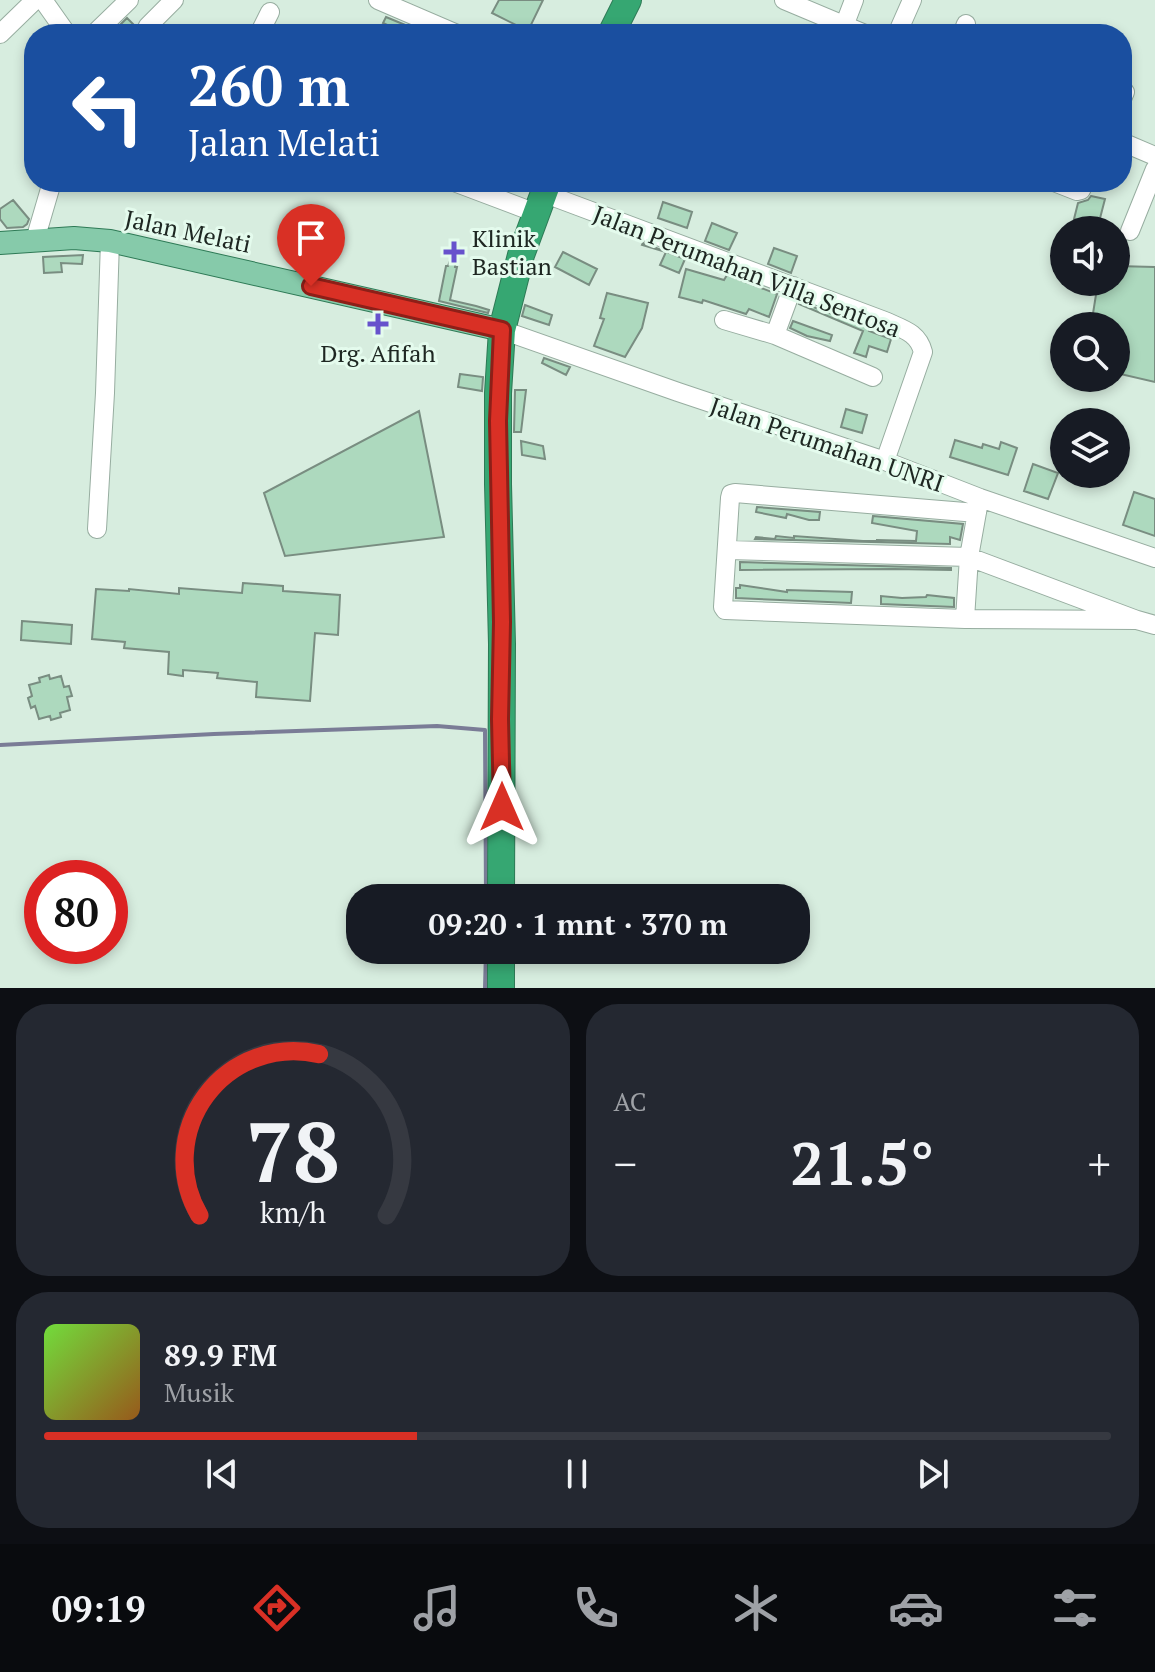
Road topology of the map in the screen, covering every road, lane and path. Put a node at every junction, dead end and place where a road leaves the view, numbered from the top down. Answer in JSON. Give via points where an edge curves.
{"nodes":[{"id":1,"x":129,"y":0,"type":"edge"},
{"id":2,"x":174,"y":0,"type":"edge"},
{"id":3,"x":378,"y":0,"type":"edge"},
{"id":4,"x":628,"y":0,"type":"edge"},
{"id":5,"x":784,"y":0,"type":"edge"},
{"id":6,"x":854,"y":0,"type":"edge"},
{"id":7,"x":912,"y":0,"type":"edge"},
{"id":8,"x":47,"y":2,"type":"edge"},
{"id":9,"x":270,"y":12,"type":"dead end"},
{"id":10,"x":61,"y":24,"type":"edge"},
{"id":11,"x":104,"y":24,"type":"edge"},
{"id":12,"x":150,"y":24,"type":"edge"},
{"id":13,"x":264,"y":24,"type":"edge"},
{"id":14,"x":434,"y":24,"type":"edge"},
{"id":15,"x":616,"y":24,"type":"edge"},
{"id":16,"x":831,"y":24,"type":"edge"},
{"id":17,"x":845,"y":24,"type":"edge"},
{"id":18,"x":901,"y":24,"type":"edge"},
{"id":19,"x":0,"y":34,"type":"edge"},
{"id":20,"x":1132,"y":146,"type":"edge"},
{"id":21,"x":1155,"y":156,"type":"edge"},
{"id":22,"x":1155,"y":169,"type":"edge"},
{"id":23,"x":49,"y":192,"type":"edge"},
{"id":24,"x":517,"y":192,"type":"edge"},
{"id":25,"x":542,"y":196,"type":"edge"},
{"id":26,"x":1130,"y":231,"type":"dead end"},
{"id":27,"x":35,"y":240,"type":"junction"},
{"id":28,"x":110,"y":241,"type":"junction"},
{"id":29,"x":0,"y":243,"type":"edge"},
{"id":30,"x":793,"y":286,"type":"junction"},
{"id":31,"x":724,"y":320,"type":"dead end"},
{"id":32,"x":502,"y":330,"type":"junction"},
{"id":33,"x":775,"y":335,"type":"junction"},
{"id":34,"x":873,"y":377,"type":"dead end"},
{"id":35,"x":885,"y":461,"type":"junction"},
{"id":36,"x":978,"y":505,"type":"junction"},
{"id":37,"x":97,"y":529,"type":"dead end"},
{"id":38,"x":728,"y":550,"type":"junction"},
{"id":39,"x":1154,"y":553,"type":"edge"},
{"id":40,"x":969,"y":557,"type":"junction"},
{"id":41,"x":965,"y":619,"type":"junction"},
{"id":42,"x":1146,"y":622,"type":"edge"},
{"id":43,"x":501,"y":884,"type":"edge"},
{"id":44,"x":501,"y":964,"type":"edge"},
{"id":45,"x":501,"y":988,"type":"edge"}],
"edges":[{"from":1,"to":11,"type":"street"},
{"from":2,"to":12,"type":"street"},
{"from":3,"to":14,"type":"street"},
{"from":4,"to":15,"type":"highway"},
{"from":5,"to":16,"type":"street"},
{"from":6,"to":17,"type":"street"},
{"from":7,"to":18,"type":"street"},
{"from":8,"to":10,"type":"street"},
{"from":8,"to":19,"type":"street"},
{"from":9,"to":13,"type":"street"},
{"from":20,"to":21,"type":"street"},
{"from":22,"to":26,"type":"street"},
{"from":23,"to":27,"type":"street"},
{"from":24,"to":25,"type":"street","name":"Jalan Perumahan Villa Sentosa"},
{"from":25,"to":30,"type":"street","name":"Jalan Perumahan Villa Sentosa"},
{"from":25,"to":32,"type":"highway"},
{"from":27,"to":28,"type":"main road","name":"Jalan Melati"},
{"from":27,"to":29,"type":"main road","name":"Jalan Melati"},
{"from":28,"to":32,"type":"main road","name":"Jalan Melati"},
{"from":28,"to":37,"type":"street"},
{"from":30,"to":33,"type":"street"},
{"from":30,"to":35,"type":"street","name":"Jalan Perumahan Villa Sentosa","via":[[885,321],[921,343],[923,352]]},
{"from":31,"to":33,"type":"street"},
{"from":32,"to":35,"type":"street","name":"Jalan Perumahan UNRI"},
{"from":32,"to":43,"type":"highway"},
{"from":33,"to":34,"type":"street"},
{"from":35,"to":36,"type":"street","name":"Jalan Perumahan UNRI"},
{"from":36,"to":38,"type":"street","via":[[735,493],[730,498]]},
{"from":36,"to":39,"type":"street","name":"Jalan Perumahan UNRI"},
{"from":36,"to":40,"type":"street"},
{"from":38,"to":40,"type":"street"},
{"from":38,"to":41,"type":"street","via":[[725,610]]},
{"from":40,"to":41,"type":"street"},
{"from":40,"to":42,"type":"street"},
{"from":41,"to":42,"type":"street"},
{"from":44,"to":45,"type":"highway"}]}
